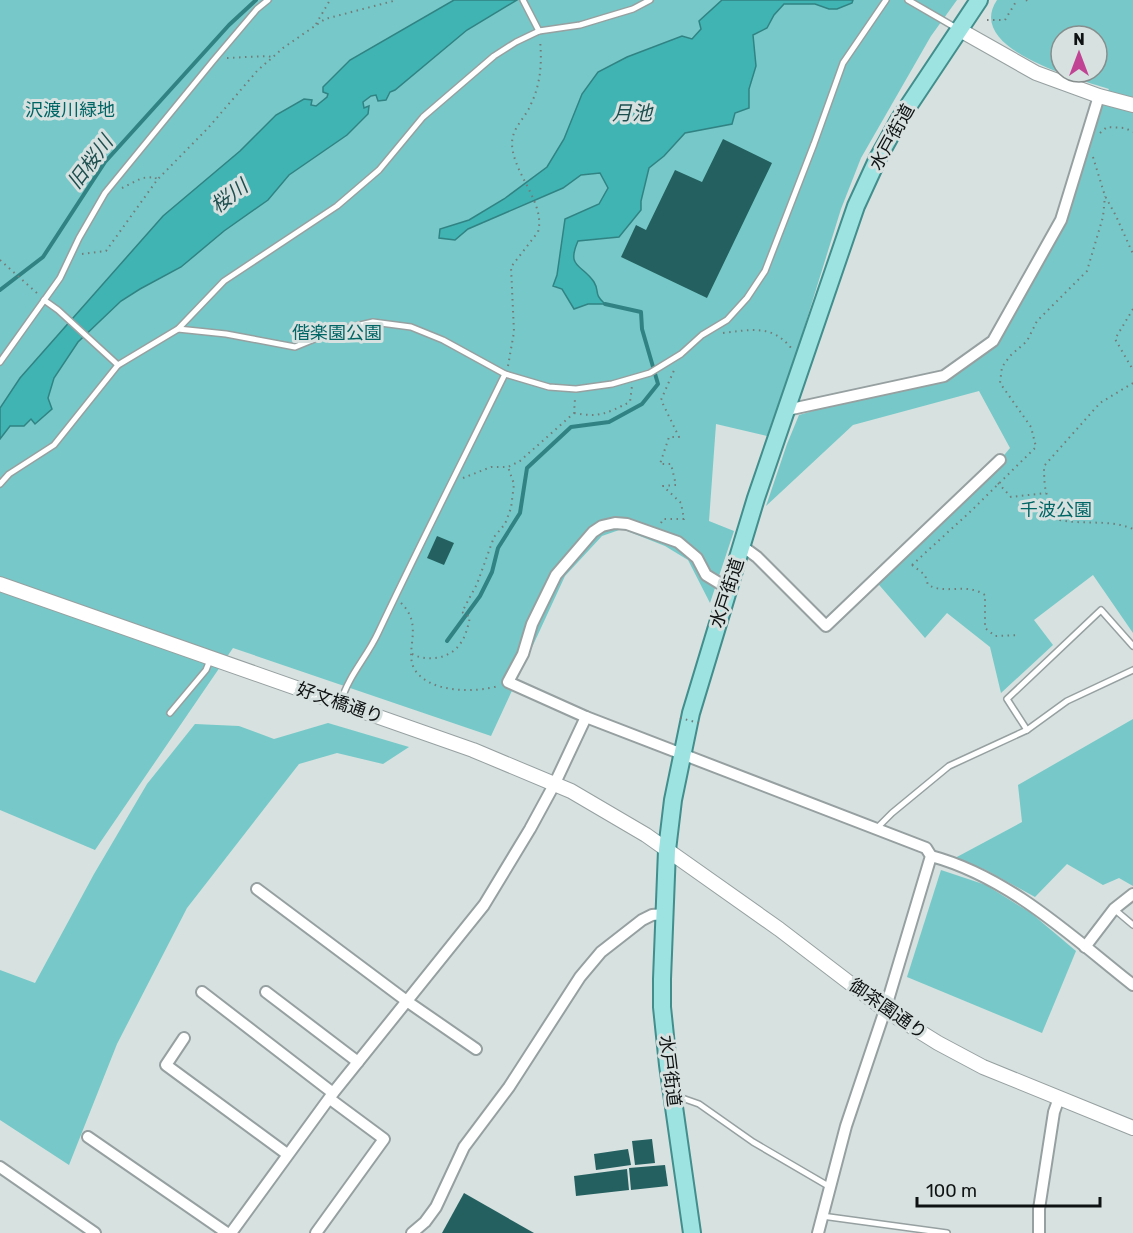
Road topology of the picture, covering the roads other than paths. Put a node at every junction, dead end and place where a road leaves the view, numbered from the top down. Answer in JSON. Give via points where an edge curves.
{"nodes":[{"id":1,"x":268,"y":0,"type":"edge"},
{"id":2,"x":523,"y":0,"type":"edge"},
{"id":3,"x":650,"y":0,"type":"edge"},
{"id":4,"x":886,"y":0,"type":"edge"},
{"id":5,"x":908,"y":0,"type":"edge"},
{"id":6,"x":980,"y":0,"type":"edge"},
{"id":7,"x":960,"y":30,"type":"junction"},
{"id":8,"x":539,"y":31,"type":"junction"},
{"id":9,"x":1099,"y":96,"type":"junction"},
{"id":10,"x":1133,"y":105,"type":"edge"},
{"id":11,"x":44,"y":300,"type":"junction"},
{"id":12,"x":178,"y":328,"type":"junction"},
{"id":13,"x":0,"y":362,"type":"edge"},
{"id":14,"x":118,"y":365,"type":"junction"},
{"id":15,"x":505,"y":374,"type":"junction"},
{"id":16,"x":786,"y":410,"type":"junction"},
{"id":17,"x":1000,"y":460,"type":"dead end"},
{"id":18,"x":0,"y":484,"type":"edge"},
{"id":19,"x":742,"y":546,"type":"junction"},
{"id":20,"x":0,"y":584,"type":"edge"},
{"id":21,"x":729,"y":589,"type":"junction"},
{"id":22,"x":1133,"y":646,"type":"edge"},
{"id":23,"x":211,"y":658,"type":"junction"},
{"id":24,"x":1133,"y":670,"type":"edge"},
{"id":25,"x":340,"y":704,"type":"junction"},
{"id":26,"x":170,"y":714,"type":"dead end"},
{"id":27,"x":586,"y":717,"type":"junction"},
{"id":28,"x":1027,"y":730,"type":"junction"},
{"id":29,"x":682,"y":752,"type":"junction"},
{"id":30,"x":555,"y":783,"type":"junction"},
{"id":31,"x":877,"y":828,"type":"junction"},
{"id":32,"x":667,"y":850,"type":"junction"},
{"id":33,"x":932,"y":856,"type":"junction"},
{"id":34,"x":257,"y":889,"type":"dead end"},
{"id":35,"x":1133,"y":894,"type":"edge"},
{"id":36,"x":1114,"y":909,"type":"junction"},
{"id":37,"x":664,"y":914,"type":"junction"},
{"id":38,"x":1133,"y":925,"type":"edge"},
{"id":39,"x":1085,"y":947,"type":"junction"},
{"id":40,"x":1133,"y":985,"type":"edge"},
{"id":41,"x":202,"y":992,"type":"dead end"},
{"id":42,"x":266,"y":992,"type":"dead end"},
{"id":43,"x":408,"y":1002,"type":"junction"},
{"id":44,"x":885,"y":1010,"type":"junction"},
{"id":45,"x":184,"y":1038,"type":"dead end"},
{"id":46,"x":476,"y":1049,"type":"dead end"},
{"id":47,"x":358,"y":1062,"type":"junction"},
{"id":48,"x":332,"y":1096,"type":"junction"},
{"id":49,"x":1059,"y":1098,"type":"junction"},
{"id":50,"x":673,"y":1102,"type":"junction"},
{"id":51,"x":1133,"y":1128,"type":"edge"},
{"id":52,"x":88,"y":1137,"type":"dead end"},
{"id":53,"x":287,"y":1154,"type":"junction"},
{"id":54,"x":0,"y":1167,"type":"edge"},
{"id":55,"x":830,"y":1187,"type":"junction"},
{"id":56,"x":822,"y":1216,"type":"junction"},
{"id":57,"x":95,"y":1233,"type":"edge"},
{"id":58,"x":229,"y":1233,"type":"edge"},
{"id":59,"x":316,"y":1233,"type":"edge"},
{"id":60,"x":412,"y":1233,"type":"edge"},
{"id":61,"x":692,"y":1233,"type":"edge"},
{"id":62,"x":818,"y":1233,"type":"edge"},
{"id":63,"x":947,"y":1233,"type":"edge"},
{"id":64,"x":1039,"y":1233,"type":"edge"}],
"edges":[{"from":1,"to":11,"type":"lane","via":[[107,190]]},
{"from":2,"to":8,"type":"lane"},
{"from":3,"to":8,"type":"lane","via":[[596,21]]},
{"from":4,"to":15,"type":"lane","via":[[843,63],[765,271],[727,320],[650,373],[612,384],[576,389],[549,387]]},
{"from":5,"to":7,"type":"lane"},
{"from":6,"to":7,"type":"main road","name":"水戸街道"},
{"from":7,"to":9,"type":"street","via":[[1036,73]]},
{"from":7,"to":16,"type":"main road","name":"水戸街道","via":[[899,120],[866,184]]},
{"from":8,"to":12,"type":"lane","via":[[494,56],[423,117],[379,170],[337,206],[224,280]]},
{"from":9,"to":10,"type":"street"},
{"from":9,"to":16,"type":"street","via":[[1060,220],[993,341],[944,376]]},
{"from":11,"to":13,"type":"lane"},
{"from":11,"to":14,"type":"lane"},
{"from":12,"to":14,"type":"lane"},
{"from":12,"to":15,"type":"lane","via":[[295,346],[373,322],[411,327]]},
{"from":14,"to":18,"type":"lane","via":[[54,445]]},
{"from":15,"to":25,"type":"lane","via":[[374,641],[345,687]]},
{"from":16,"to":19,"type":"main road","name":"水戸街道"},
{"from":17,"to":19,"type":"street","via":[[826,626],[757,556]]},
{"from":19,"to":21,"type":"main road","name":"水戸街道"},
{"from":20,"to":23,"type":"street","name":"好文橋通り"},
{"from":21,"to":27,"type":"street","via":[[706,575],[697,558],[678,542],[627,524],[602,526],[593,532],[556,574],[532,624],[524,654],[508,682]]},
{"from":21,"to":29,"type":"main road","name":"水戸街道"},
{"from":22,"to":28,"type":"lane","via":[[1101,610],[1007,699]]},
{"from":23,"to":25,"type":"street","name":"好文橋通り"},
{"from":23,"to":26,"type":"lane","via":[[206,670]]},
{"from":24,"to":28,"type":"lane","via":[[1067,701]]},
{"from":25,"to":30,"type":"street","name":"好文橋通り"},
{"from":27,"to":29,"type":"street"},
{"from":27,"to":30,"type":"street"},
{"from":28,"to":31,"type":"lane","via":[[949,766]]},
{"from":29,"to":31,"type":"street"},
{"from":29,"to":32,"type":"main road","name":"水戸街道"},
{"from":30,"to":32,"type":"street","name":"好文橋通り"},
{"from":30,"to":43,"type":"street","via":[[500,882]]},
{"from":31,"to":33,"type":"street","via":[[926,848]]},
{"from":32,"to":37,"type":"main road","name":"水戸街道"},
{"from":32,"to":44,"type":"street","name":"御茶園通り"},
{"from":33,"to":39,"type":"street","via":[[981,875],[1032,906]]},
{"from":33,"to":44,"type":"street"},
{"from":34,"to":43,"type":"street"},
{"from":35,"to":36,"type":"street"},
{"from":36,"to":38,"type":"lane"},
{"from":36,"to":39,"type":"street"},
{"from":37,"to":50,"type":"main road","name":"水戸街道","via":[[662,1007]]},
{"from":37,"to":60,"type":"street","via":[[642,920],[601,952],[580,977],[509,1087],[464,1147],[436,1207]]},
{"from":39,"to":40,"type":"street"},
{"from":41,"to":48,"type":"street"},
{"from":42,"to":47,"type":"street"},
{"from":43,"to":46,"type":"street"},
{"from":43,"to":47,"type":"street"},
{"from":44,"to":49,"type":"street","name":"御茶園通り","via":[[982,1067]]},
{"from":44,"to":55,"type":"street"},
{"from":45,"to":53,"type":"street","via":[[166,1065]]},
{"from":47,"to":48,"type":"street"},
{"from":48,"to":53,"type":"street"},
{"from":48,"to":59,"type":"street","via":[[384,1138]]},
{"from":49,"to":51,"type":"street","name":"御茶園通り"},
{"from":49,"to":64,"type":"street","via":[[1039,1209]]},
{"from":50,"to":55,"type":"lane","via":[[682,1098],[699,1104],[753,1142]]},
{"from":50,"to":61,"type":"main road","name":"水戸街道"},
{"from":52,"to":58,"type":"street"},
{"from":53,"to":58,"type":"street"},
{"from":54,"to":57,"type":"street"},
{"from":55,"to":56,"type":"street"},
{"from":56,"to":62,"type":"street"},
{"from":56,"to":63,"type":"lane"}]}
